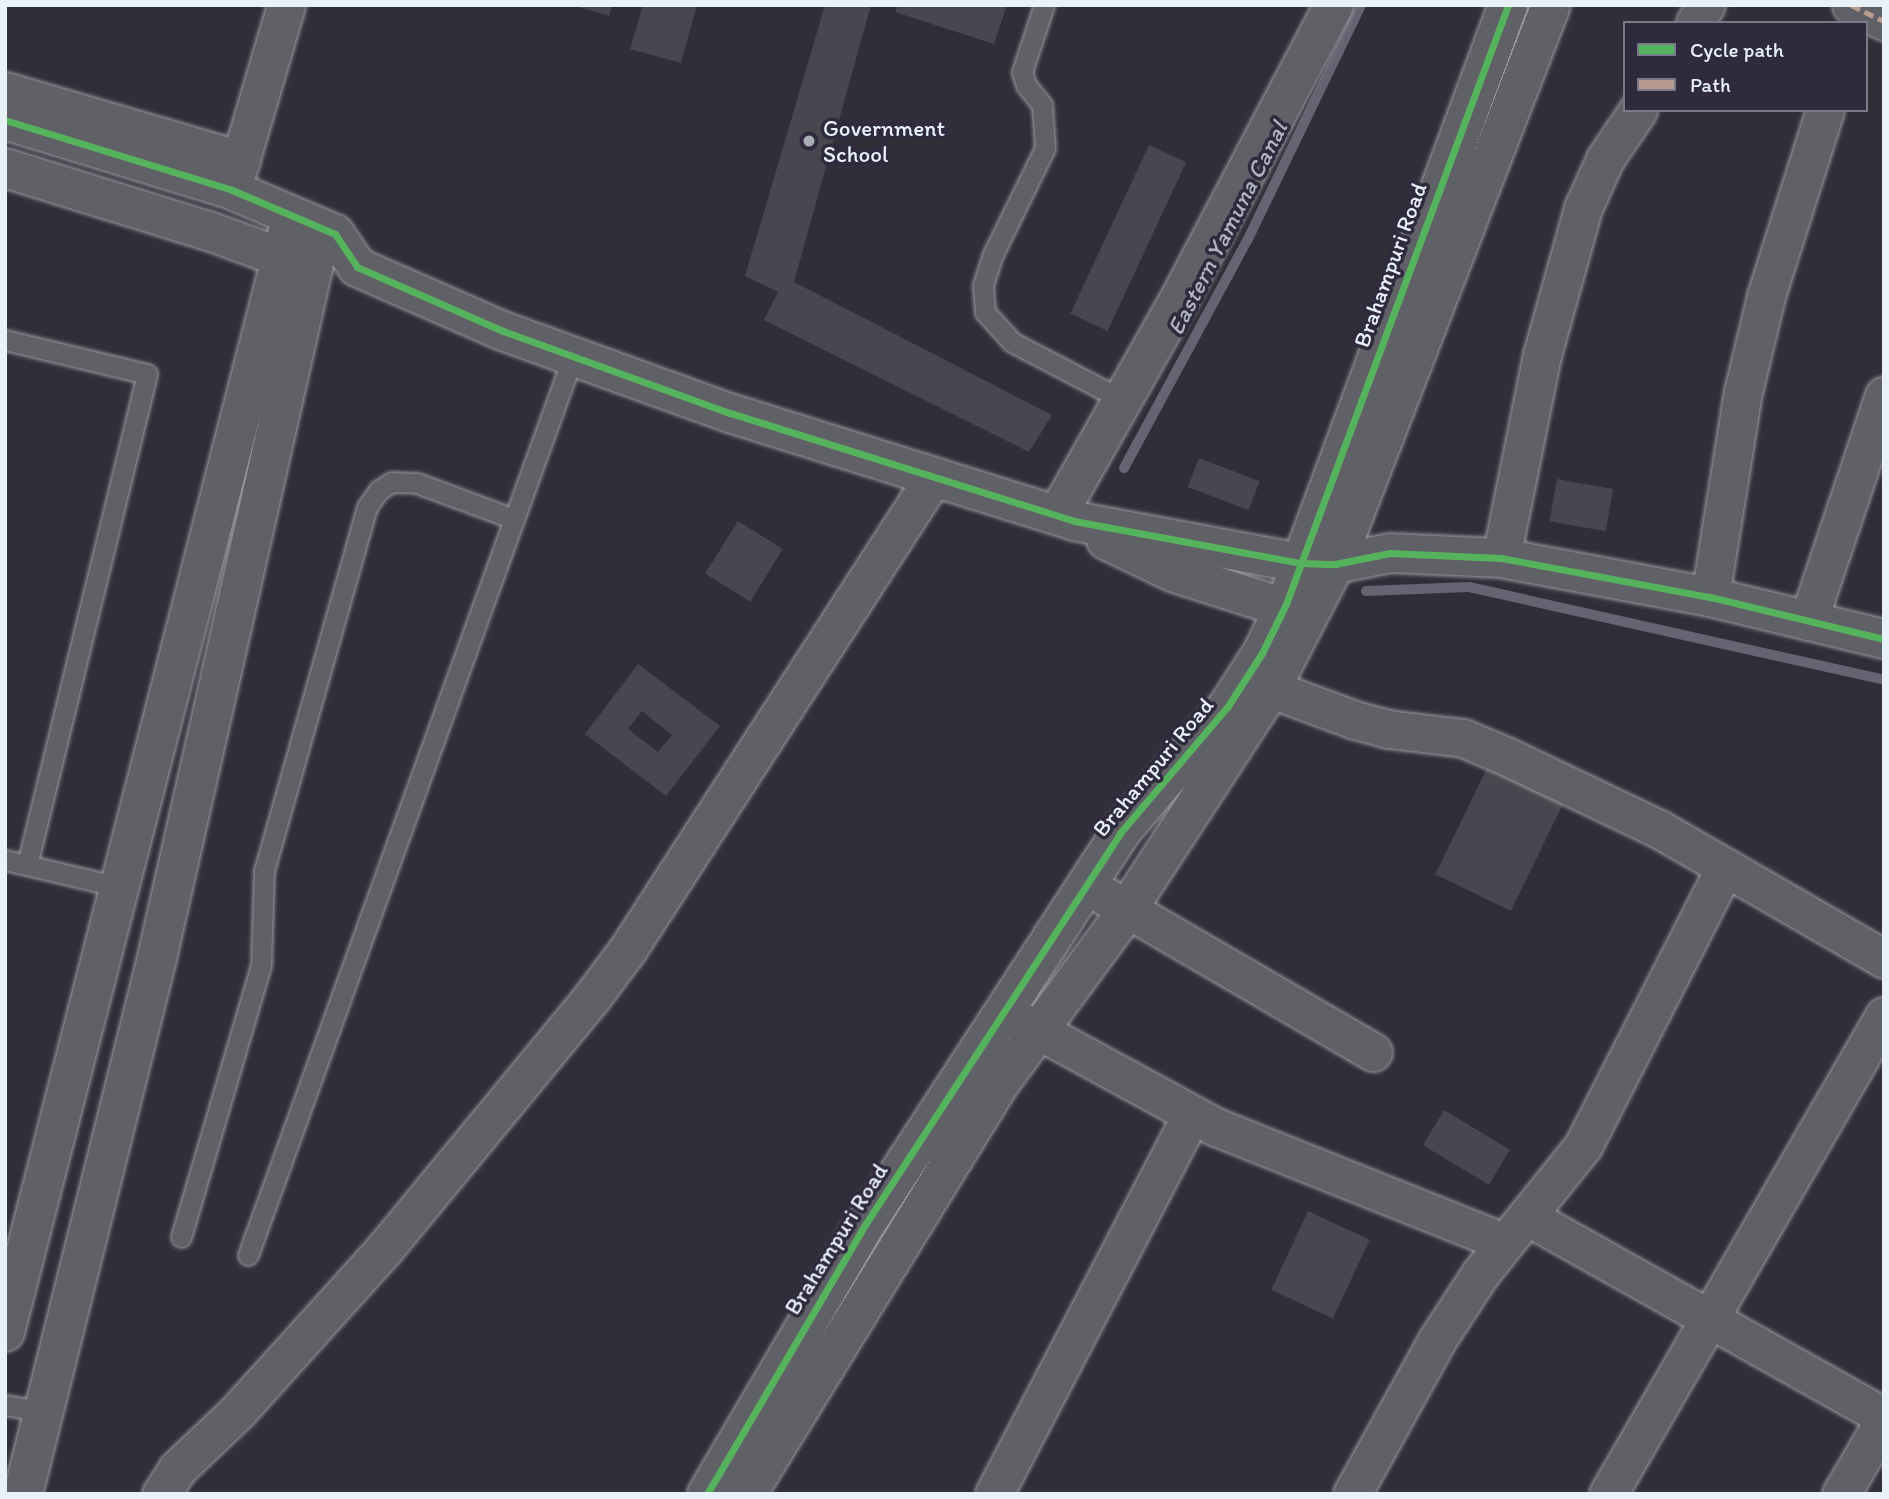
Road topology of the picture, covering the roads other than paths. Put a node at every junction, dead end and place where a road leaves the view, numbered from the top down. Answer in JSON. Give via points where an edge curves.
{"nodes":[{"id":1,"x":286,"y":5,"type":"edge"},
{"id":2,"x":1044,"y":5,"type":"edge"},
{"id":3,"x":1334,"y":5,"type":"edge"},
{"id":4,"x":1508,"y":5,"type":"edge"},
{"id":5,"x":1550,"y":5,"type":"edge"},
{"id":6,"x":1706,"y":5,"type":"edge"},
{"id":7,"x":1696,"y":21,"type":"edge"},
{"id":8,"x":5,"y":91,"type":"edge"},
{"id":9,"x":1637,"y":112,"type":"edge"},
{"id":10,"x":1824,"y":112,"type":"edge"},
{"id":11,"x":5,"y":120,"type":"edge"},
{"id":12,"x":5,"y":168,"type":"edge"},
{"id":13,"x":237,"y":175,"type":"junction"},
{"id":14,"x":307,"y":222,"type":"junction"},
{"id":15,"x":298,"y":264,"type":"junction"},
{"id":16,"x":357,"y":267,"type":"junction"},
{"id":17,"x":5,"y":340,"type":"edge"},
{"id":18,"x":573,"y":356,"type":"junction"},
{"id":19,"x":1884,"y":395,"type":"edge"},
{"id":20,"x":1123,"y":400,"type":"junction"},
{"id":21,"x":934,"y":476,"type":"junction"},
{"id":22,"x":1066,"y":518,"type":"junction"},
{"id":23,"x":514,"y":519,"type":"junction"},
{"id":24,"x":1501,"y":558,"type":"junction"},
{"id":25,"x":1318,"y":563,"type":"junction"},
{"id":26,"x":1710,"y":597,"type":"junction"},
{"id":27,"x":1295,"y":612,"type":"junction"},
{"id":28,"x":1808,"y":621,"type":"junction"},
{"id":29,"x":1884,"y":639,"type":"edge"},
{"id":30,"x":1257,"y":685,"type":"junction"},
{"id":31,"x":5,"y":860,"type":"edge"},
{"id":32,"x":27,"y":865,"type":"junction"},
{"id":33,"x":1725,"y":867,"type":"junction"},
{"id":34,"x":1086,"y":885,"type":"junction"},
{"id":35,"x":120,"y":887,"type":"junction"},
{"id":36,"x":1126,"y":909,"type":"junction"},
{"id":37,"x":1884,"y":959,"type":"edge"},
{"id":38,"x":1005,"y":1012,"type":"junction"},
{"id":39,"x":1884,"y":1016,"type":"edge"},
{"id":40,"x":1038,"y":1032,"type":"junction"},
{"id":41,"x":1373,"y":1052,"type":"dead end"},
{"id":42,"x":1192,"y":1114,"type":"junction"},
{"id":43,"x":1515,"y":1230,"type":"junction"},
{"id":44,"x":181,"y":1237,"type":"dead end"},
{"id":45,"x":248,"y":1255,"type":"dead end"},
{"id":46,"x":1711,"y":1318,"type":"junction"},
{"id":47,"x":5,"y":1332,"type":"edge"},
{"id":48,"x":5,"y":1405,"type":"edge"},
{"id":49,"x":43,"y":1412,"type":"junction"},
{"id":50,"x":1884,"y":1418,"type":"edge"},
{"id":51,"x":18,"y":1481,"type":"edge"},
{"id":52,"x":750,"y":1493,"type":"edge"},
{"id":53,"x":161,"y":1494,"type":"edge"},
{"id":54,"x":707,"y":1494,"type":"edge"},
{"id":55,"x":994,"y":1494,"type":"edge"},
{"id":56,"x":1352,"y":1494,"type":"edge"},
{"id":57,"x":1608,"y":1494,"type":"edge"},
{"id":58,"x":1841,"y":1494,"type":"edge"}],
"edges":[{"from":1,"to":13,"type":"street"},
{"from":2,"to":20,"type":"lane","via":[[1022,72],[1042,105],[1045,148],[992,254],[983,285],[985,312],[1012,342]]},
{"from":3,"to":20,"type":"street"},
{"from":4,"to":25,"type":"street","name":"Brahampuri Road"},
{"from":5,"to":25,"type":"street","name":"Brahampuri Road"},
{"from":6,"to":7,"type":"street"},
{"from":8,"to":13,"type":"street"},
{"from":9,"to":24,"type":"street","via":[[1605,159],[1583,208],[1542,355]]},
{"from":10,"to":26,"type":"street","via":[[1763,308],[1744,392]]},
{"from":11,"to":13,"type":"street"},
{"from":12,"to":15,"type":"street"},
{"from":13,"to":14,"type":"street"},
{"from":14,"to":15,"type":"street"},
{"from":14,"to":16,"type":"street","via":[[335,234]]},
{"from":15,"to":16,"type":"street","via":[[325,274]]},
{"from":15,"to":35,"type":"street"},
{"from":15,"to":49,"type":"street","via":[[157,958]]},
{"from":16,"to":18,"type":"street","via":[[503,331]]},
{"from":17,"to":32,"type":"lane","via":[[147,374]]},
{"from":18,"to":21,"type":"street","via":[[730,413]]},
{"from":18,"to":23,"type":"lane"},
{"from":19,"to":28,"type":"street"},
{"from":20,"to":22,"type":"street"},
{"from":21,"to":22,"type":"street"},
{"from":21,"to":53,"type":"street","via":[[599,988],[386,1247],[237,1412],[177,1469]]},
{"from":22,"to":25,"type":"street"},
{"from":22,"to":27,"type":"street","via":[[1175,573]]},
{"from":23,"to":44,"type":"lane","via":[[417,484],[392,482],[379,490],[367,507],[264,871],[261,965]]},
{"from":23,"to":45,"type":"lane"},
{"from":24,"to":25,"type":"street","via":[[1390,553]]},
{"from":24,"to":26,"type":"street"},
{"from":25,"to":27,"type":"street","name":"Brahampuri Road"},
{"from":26,"to":28,"type":"street"},
{"from":27,"to":30,"type":"street","name":"Brahampuri Road"},
{"from":28,"to":29,"type":"street"},
{"from":30,"to":33,"type":"street","via":[[1388,729],[1463,738],[1660,829]]},
{"from":30,"to":34,"type":"street","name":"Brahampuri Road","via":[[1228,706],[1119,833]]},
{"from":30,"to":36,"type":"street","name":"Brahampuri Road"},
{"from":31,"to":32,"type":"lane"},
{"from":32,"to":35,"type":"lane"},
{"from":33,"to":37,"type":"street"},
{"from":33,"to":43,"type":"street","via":[[1583,1146]]},
{"from":34,"to":36,"type":"street"},
{"from":34,"to":38,"type":"street","name":"Brahampuri Road"},
{"from":35,"to":47,"type":"street"},
{"from":36,"to":40,"type":"street","name":"Brahampuri Road"},
{"from":36,"to":41,"type":"street"},
{"from":38,"to":40,"type":"street"},
{"from":38,"to":54,"type":"street","name":"Brahampuri Road","via":[[861,1231]]},
{"from":39,"to":46,"type":"street"},
{"from":40,"to":42,"type":"street"},
{"from":40,"to":52,"type":"street","name":"Brahampuri Road","via":[[997,1087]]},
{"from":42,"to":43,"type":"street","via":[[1282,1156]]},
{"from":42,"to":55,"type":"street"},
{"from":43,"to":46,"type":"street"},
{"from":43,"to":56,"type":"street","via":[[1437,1340]]},
{"from":46,"to":50,"type":"street"},
{"from":46,"to":57,"type":"street"},
{"from":48,"to":49,"type":"lane"},
{"from":49,"to":51,"type":"street"},
{"from":50,"to":58,"type":"street"}]}
